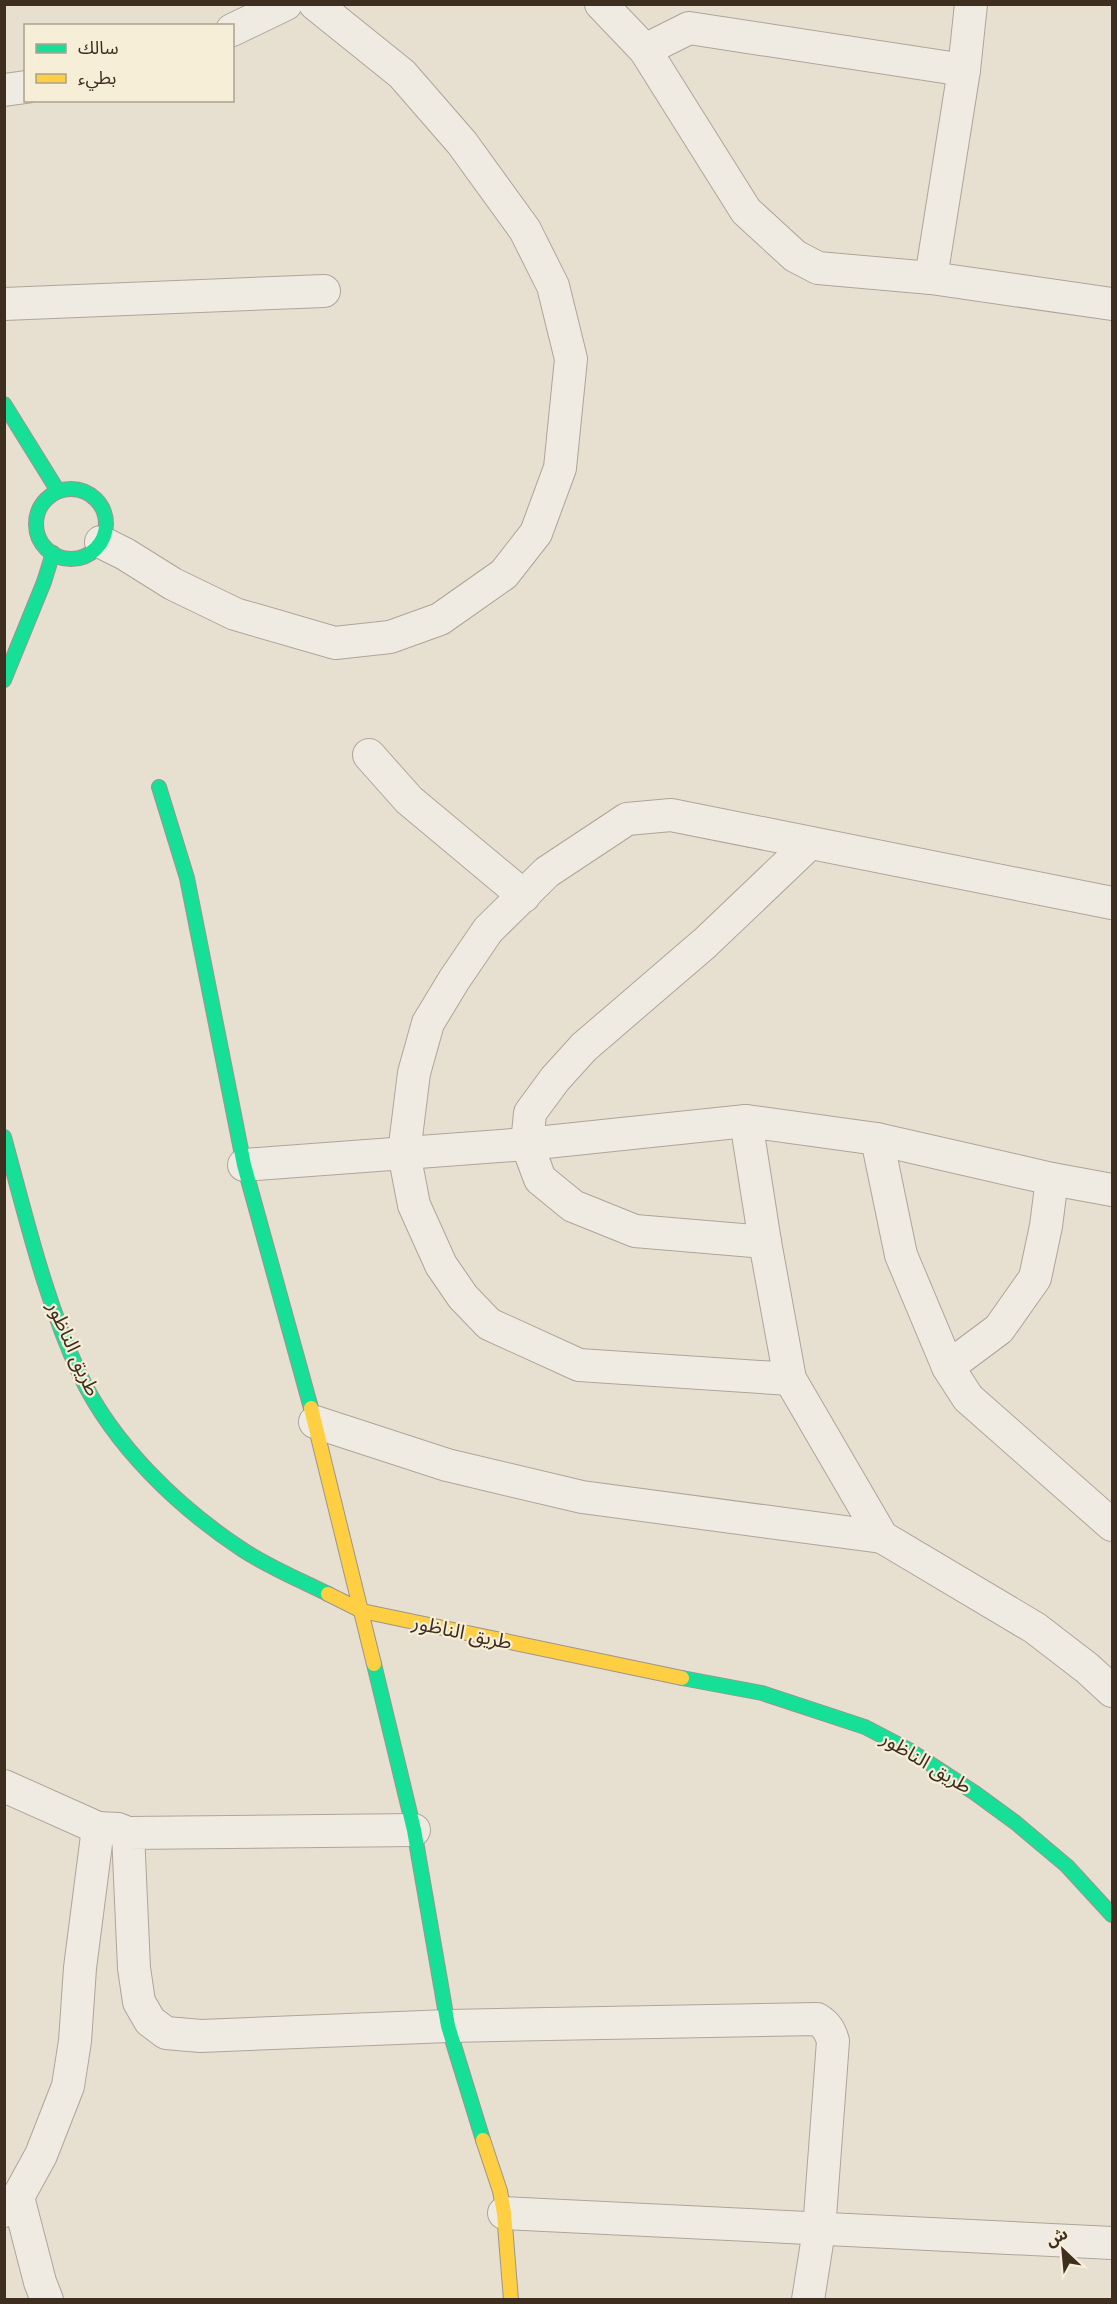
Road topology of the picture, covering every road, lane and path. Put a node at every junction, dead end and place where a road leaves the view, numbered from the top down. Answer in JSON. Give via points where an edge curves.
{"nodes":[{"id":1,"x":286,"y":4,"type":"edge"},
{"id":2,"x":315,"y":4,"type":"edge"},
{"id":3,"x":601,"y":4,"type":"edge"},
{"id":4,"x":971,"y":4,"type":"edge"},
{"id":5,"x":690,"y":16,"type":"edge"},
{"id":6,"x":234,"y":29,"type":"edge"},
{"id":7,"x":645,"y":50,"type":"junction"},
{"id":8,"x":964,"y":70,"type":"junction"},
{"id":9,"x":24,"y":87,"type":"edge"},
{"id":10,"x":4,"y":90,"type":"edge"},
{"id":11,"x":931,"y":278,"type":"junction"},
{"id":12,"x":324,"y":291,"type":"dead end"},
{"id":13,"x":4,"y":304,"type":"edge"},
{"id":14,"x":1113,"y":304,"type":"edge"},
{"id":15,"x":4,"y":404,"type":"edge"},
{"id":16,"x":58,"y":491,"type":"junction"},
{"id":17,"x":101,"y":542,"type":"junction"},
{"id":18,"x":53,"y":553,"type":"junction"},
{"id":19,"x":4,"y":680,"type":"edge"},
{"id":20,"x":369,"y":755,"type":"dead end"},
{"id":21,"x":159,"y":787,"type":"dead end"},
{"id":22,"x":810,"y":843,"type":"junction"},
{"id":23,"x":524,"y":896,"type":"junction"},
{"id":24,"x":1113,"y":903,"type":"edge"},
{"id":25,"x":746,"y":1121,"type":"junction"},
{"id":26,"x":4,"y":1137,"type":"edge"},
{"id":27,"x":877,"y":1139,"type":"junction"},
{"id":28,"x":527,"y":1144,"type":"junction"},
{"id":29,"x":404,"y":1153,"type":"junction"},
{"id":30,"x":244,"y":1165,"type":"junction"},
{"id":31,"x":1052,"y":1179,"type":"junction"},
{"id":32,"x":1113,"y":1190,"type":"edge"},
{"id":33,"x":765,"y":1242,"type":"junction"},
{"id":34,"x":948,"y":1367,"type":"junction"},
{"id":35,"x":790,"y":1379,"type":"junction"},
{"id":36,"x":315,"y":1422,"type":"junction"},
{"id":37,"x":1111,"y":1516,"type":"edge"},
{"id":38,"x":882,"y":1537,"type":"junction"},
{"id":39,"x":362,"y":1611,"type":"junction"},
{"id":40,"x":1113,"y":1691,"type":"edge"},
{"id":41,"x":4,"y":1786,"type":"edge"},
{"id":42,"x":98,"y":1828,"type":"junction"},
{"id":43,"x":414,"y":1830,"type":"junction"},
{"id":44,"x":128,"y":1833,"type":"junction"},
{"id":45,"x":1113,"y":1915,"type":"edge"},
{"id":46,"x":448,"y":2026,"type":"junction"},
{"id":47,"x":11,"y":2204,"type":"edge"},
{"id":48,"x":504,"y":2213,"type":"junction"},
{"id":49,"x":819,"y":2230,"type":"junction"},
{"id":50,"x":1113,"y":2243,"type":"edge"},
{"id":51,"x":47,"y":2300,"type":"edge"},
{"id":52,"x":511,"y":2300,"type":"edge"},
{"id":53,"x":808,"y":2300,"type":"edge"}],
"edges":[{"from":1,"to":6,"type":"street"},
{"from":2,"to":17,"type":"street","via":[[402,74],[462,143],[525,230],[553,286],[571,359],[560,468],[536,532],[504,574],[440,619],[390,637],[335,643],[235,614]]},
{"from":3,"to":7,"type":"street"},
{"from":4,"to":8,"type":"street"},
{"from":5,"to":7,"type":"street"},
{"from":5,"to":8,"type":"street"},
{"from":7,"to":11,"type":"street","via":[[746,212],[795,256],[818,268]]},
{"from":8,"to":11,"type":"street"},
{"from":9,"to":10,"type":"street"},
{"from":11,"to":14,"type":"street"},
{"from":12,"to":13,"type":"street"},
{"from":15,"to":16,"type":"street"},
{"from":16,"to":17,"type":"street","via":[[75,489],[97,501],[106,525]]},
{"from":16,"to":18,"type":"street","via":[[42,502],[36,521],[39,540]]},
{"from":17,"to":18,"type":"street","via":[[79,558]]},
{"from":18,"to":19,"type":"street"},
{"from":20,"to":23,"type":"street","via":[[409,800]]},
{"from":21,"to":30,"type":"street","via":[[187,878]]},
{"from":22,"to":23,"type":"street","via":[[671,815],[627,819],[547,872]]},
{"from":22,"to":24,"type":"street"},
{"from":22,"to":28,"type":"street","via":[[705,943],[584,1047],[531,1113]]},
{"from":23,"to":29,"type":"street","via":[[488,930],[428,1023],[414,1073]]},
{"from":25,"to":27,"type":"street"},
{"from":25,"to":28,"type":"street"},
{"from":25,"to":33,"type":"street"},
{"from":26,"to":39,"type":"street","name":"طريق الناظور","via":[[63,1335],[103,1414],[179,1502],[244,1551]]},
{"from":27,"to":31,"type":"street"},
{"from":27,"to":34,"type":"street","via":[[901,1255]]},
{"from":28,"to":29,"type":"street"},
{"from":28,"to":33,"type":"street","via":[[540,1179],[573,1206],[635,1231]]},
{"from":29,"to":30,"type":"street"},
{"from":29,"to":35,"type":"street","via":[[414,1205],[441,1265],[463,1297],[489,1324],[579,1365]]},
{"from":30,"to":36,"type":"street"},
{"from":31,"to":32,"type":"street"},
{"from":31,"to":34,"type":"street","via":[[1035,1278],[999,1329]]},
{"from":33,"to":35,"type":"street"},
{"from":34,"to":37,"type":"street","via":[[968,1398]]},
{"from":35,"to":38,"type":"street"},
{"from":36,"to":38,"type":"street","via":[[447,1466],[582,1497]]},
{"from":36,"to":39,"type":"street"},
{"from":38,"to":40,"type":"street","via":[[1035,1628]]},
{"from":39,"to":43,"type":"street"},
{"from":39,"to":45,"type":"street","name":"طريق الناظور","via":[[762,1693],[865,1727],[909,1750],[1016,1823],[1067,1866]]},
{"from":41,"to":42,"type":"street"},
{"from":42,"to":44,"type":"street"},
{"from":42,"to":47,"type":"street","via":[[68,2086],[41,2155]]},
{"from":43,"to":44,"type":"street"},
{"from":43,"to":46,"type":"street"},
{"from":44,"to":46,"type":"street","via":[[139,2002],[150,2021],[166,2033],[201,2036]]},
{"from":46,"to":48,"type":"street"},
{"from":46,"to":49,"type":"street","via":[[817,2019],[830,2031],[833,2041]]},
{"from":47,"to":51,"type":"street"},
{"from":48,"to":49,"type":"street"},
{"from":48,"to":52,"type":"street"},
{"from":49,"to":50,"type":"street"},
{"from":49,"to":53,"type":"street"}]}
